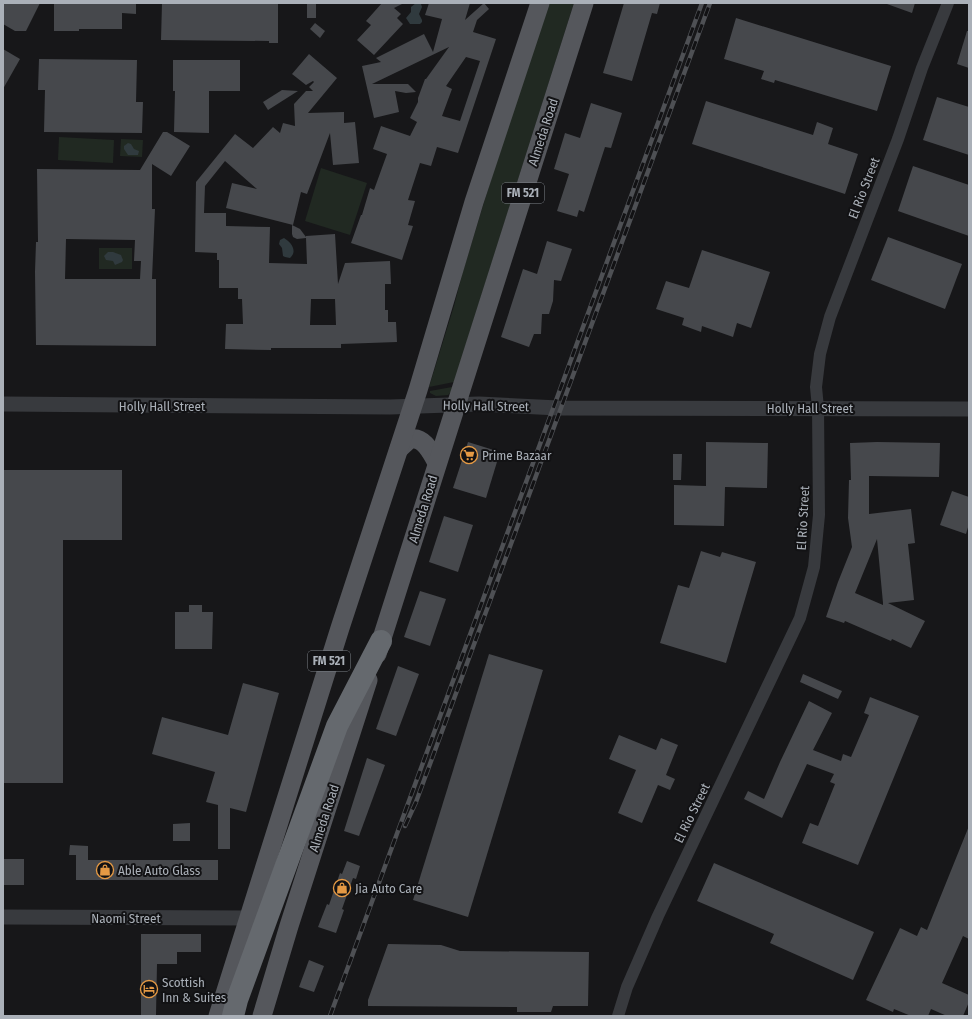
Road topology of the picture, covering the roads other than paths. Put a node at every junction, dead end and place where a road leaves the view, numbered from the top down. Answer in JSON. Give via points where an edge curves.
{"nodes":[{"id":1,"x":540,"y":3,"type":"edge"},
{"id":2,"x":584,"y":3,"type":"edge"},
{"id":3,"x":948,"y":3,"type":"edge"},
{"id":4,"x":3,"y":404,"type":"edge"},
{"id":5,"x":456,"y":405,"type":"junction"},
{"id":6,"x":413,"y":406,"type":"junction"},
{"id":7,"x":818,"y":408,"type":"junction"},
{"id":8,"x":969,"y":409,"type":"edge"},
{"id":9,"x":399,"y":449,"type":"junction"},
{"id":10,"x":437,"y":463,"type":"junction"},
{"id":11,"x":381,"y":641,"type":"junction"},
{"id":12,"x":3,"y":917,"type":"edge"},
{"id":13,"x":248,"y":918,"type":"junction"},
{"id":14,"x":235,"y":1008,"type":"edge"},
{"id":15,"x":218,"y":1016,"type":"edge"},
{"id":16,"x":262,"y":1016,"type":"edge"},
{"id":17,"x":618,"y":1016,"type":"edge"}],
"edges":[{"from":1,"to":6,"type":"main road","number":"FM 521","via":[[474,202]]},
{"from":2,"to":5,"type":"main road","name":"Almeda Road","number":"FM 521"},
{"from":3,"to":7,"type":"street","name":"El Rio Street","via":[[830,317],[820,354],[816,387]]},
{"from":4,"to":6,"type":"street","name":"Holly Hall Street"},
{"from":5,"to":6,"type":"street","name":"Holly Hall Street"},
{"from":5,"to":7,"type":"street","name":"Holly Hall Street","via":[[558,408]]},
{"from":5,"to":10,"type":"main road","name":"Almeda Road","number":"FM 521"},
{"from":6,"to":9,"type":"main road","number":"FM 521"},
{"from":7,"to":8,"type":"street","name":"Holly Hall Street"},
{"from":7,"to":17,"type":"street","name":"El Rio Street","via":[[819,515],[814,567],[800,618],[658,916],[627,987]]},
{"from":9,"to":10,"type":"main road","via":[[410,440],[422,441]]},
{"from":9,"to":13,"type":"main road","number":"FM 521"},
{"from":10,"to":11,"type":"main road","name":"Almeda Road","number":"FM 521"},
{"from":11,"to":14,"type":"highway","via":[[337,726]]},
{"from":11,"to":16,"type":"main road","name":"Almeda Road","number":"FM 521"},
{"from":12,"to":13,"type":"street","name":"Naomi Street"},
{"from":13,"to":15,"type":"main road","number":"FM 521"}]}
